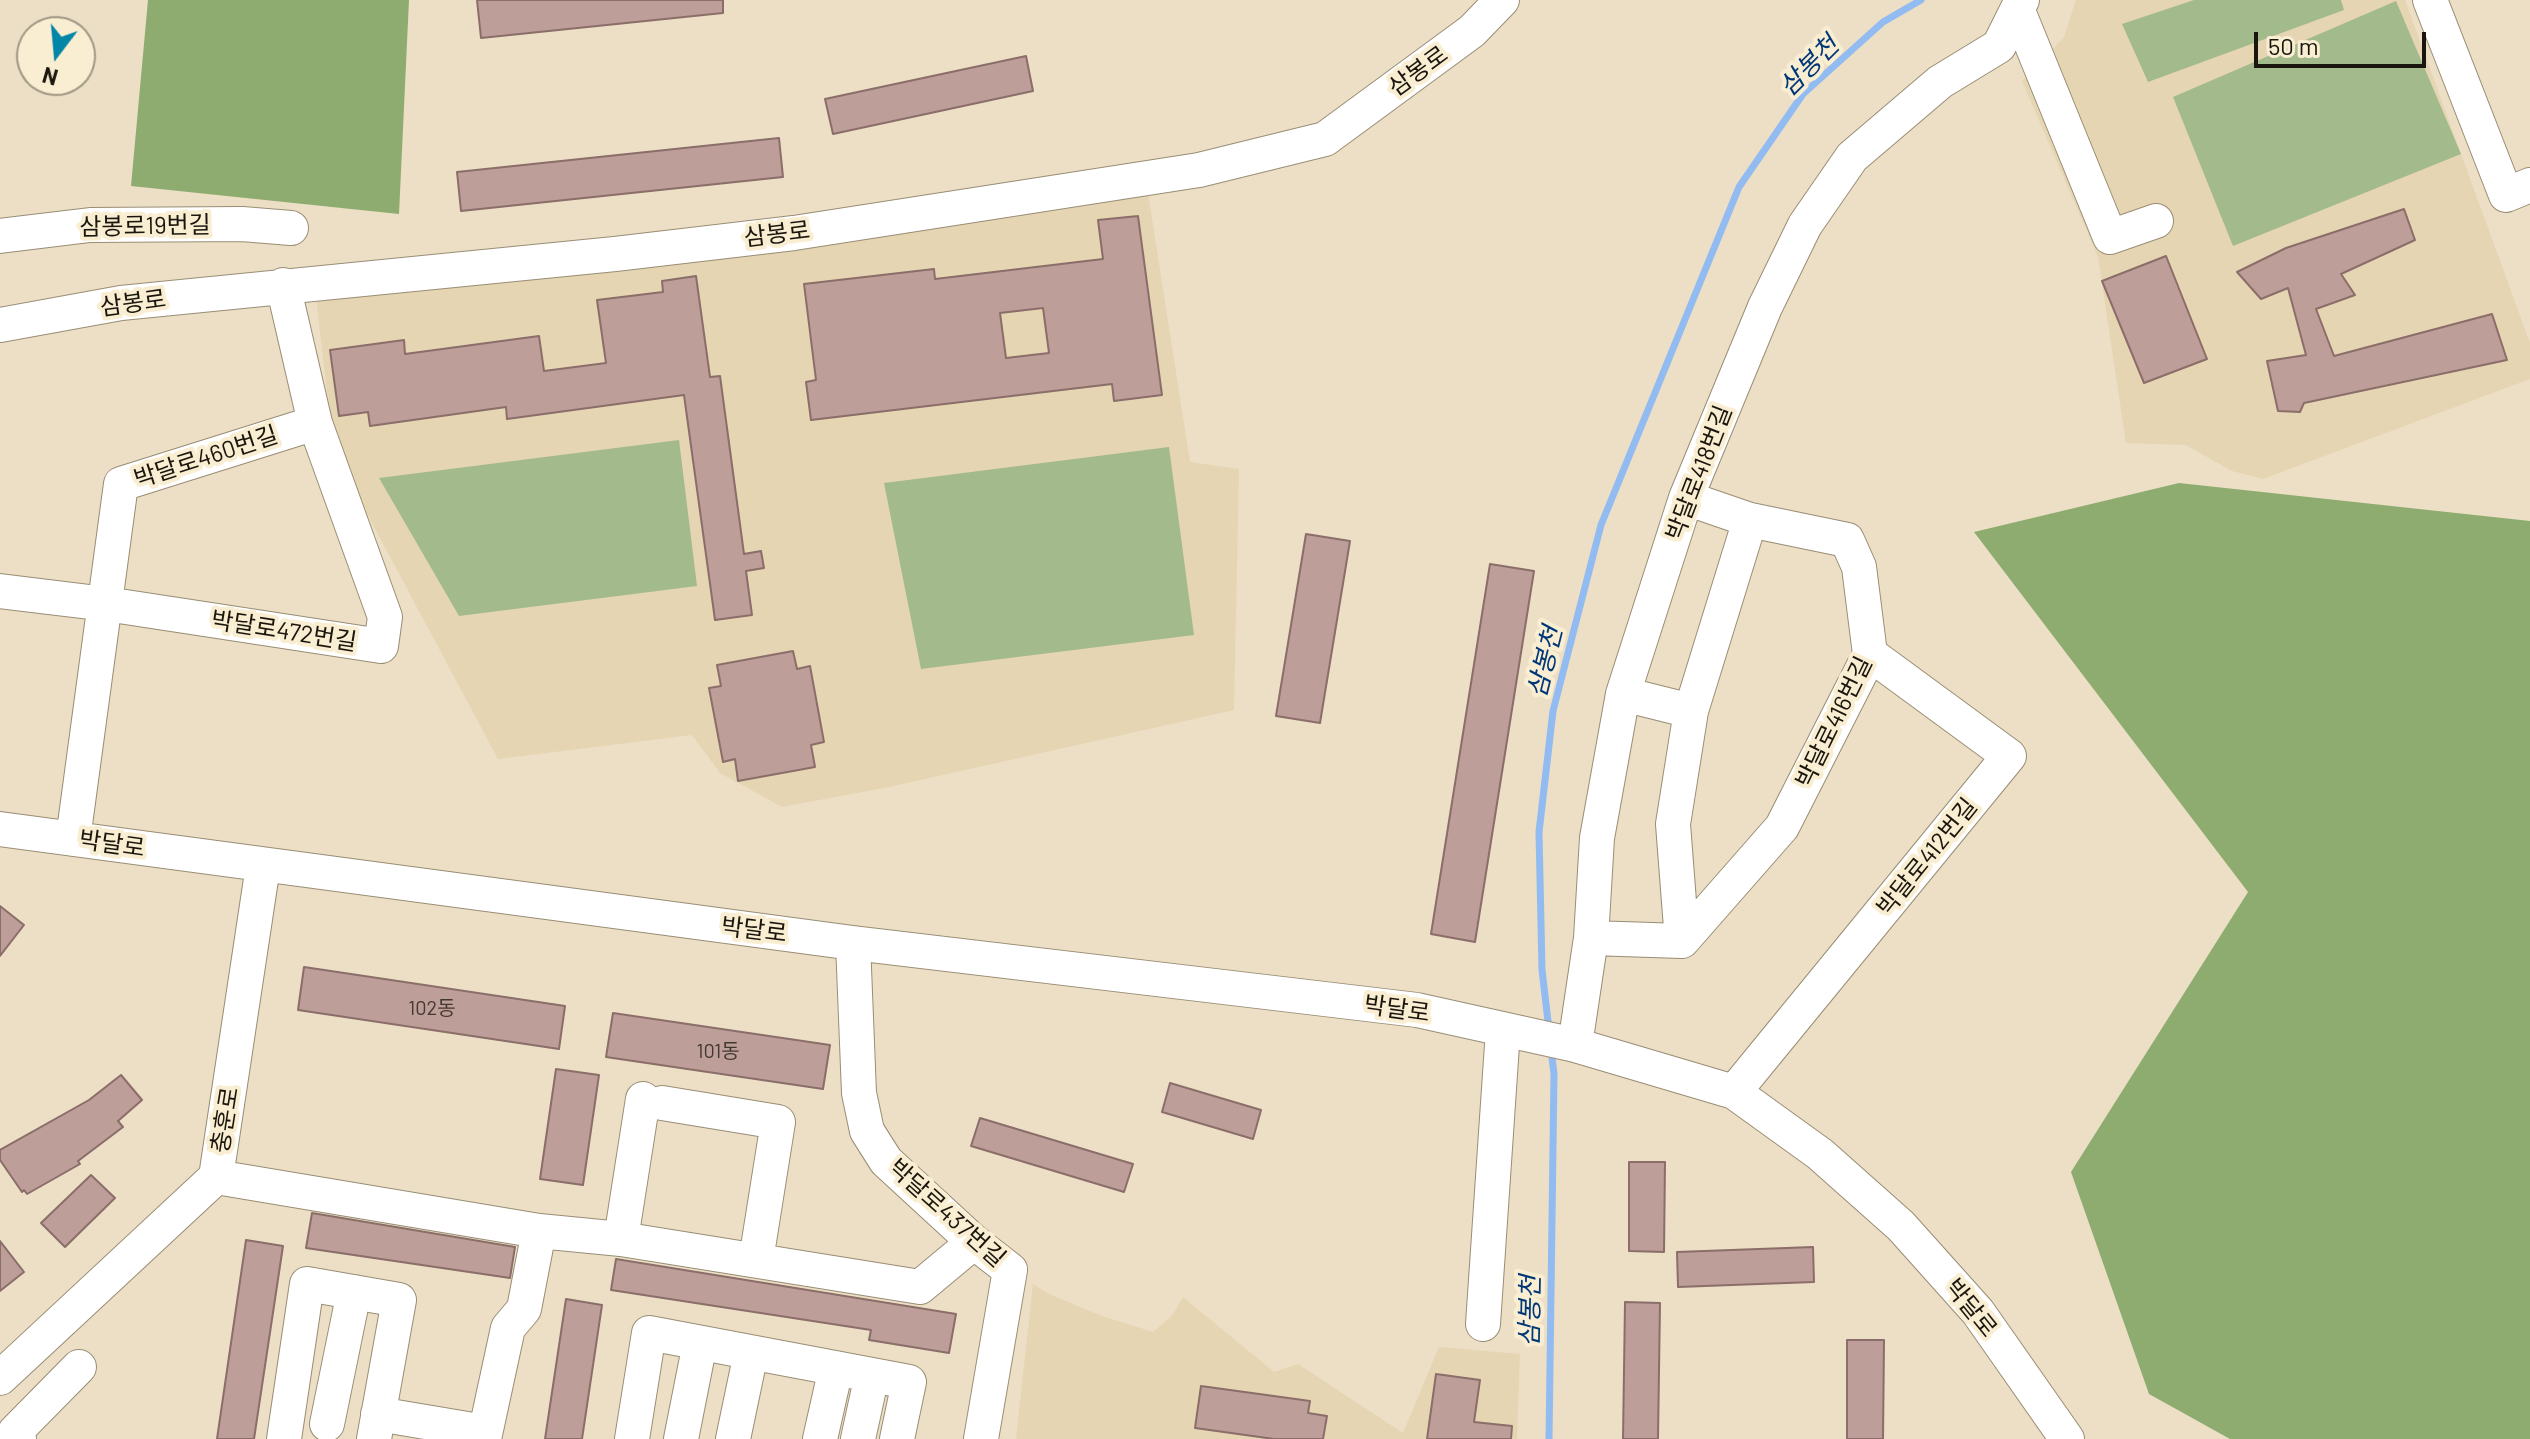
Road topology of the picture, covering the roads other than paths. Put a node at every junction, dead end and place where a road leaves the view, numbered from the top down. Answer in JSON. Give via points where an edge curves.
{"nodes":[{"id":1,"x":1502,"y":0,"type":"edge"},
{"id":2,"x":2430,"y":0,"type":"edge"},
{"id":3,"x":2020,"y":5,"type":"edge"},
{"id":4,"x":2530,"y":185,"type":"edge"},
{"id":5,"x":2156,"y":221,"type":"dead end"},
{"id":6,"x":291,"y":228,"type":"dead end"},
{"id":7,"x":0,"y":236,"type":"edge"},
{"id":8,"x":283,"y":285,"type":"junction"},
{"id":9,"x":0,"y":325,"type":"edge"},
{"id":10,"x":315,"y":423,"type":"junction"},
{"id":11,"x":1686,"y":498,"type":"junction"},
{"id":12,"x":1750,"y":520,"type":"junction"},
{"id":13,"x":0,"y":591,"type":"edge"},
{"id":14,"x":106,"y":604,"type":"junction"},
{"id":15,"x":1870,"y":654,"type":"junction"},
{"id":16,"x":1623,"y":694,"type":"junction"},
{"id":17,"x":1691,"y":711,"type":"junction"},
{"id":18,"x":0,"y":829,"type":"edge"},
{"id":19,"x":73,"y":839,"type":"junction"},
{"id":20,"x":263,"y":866,"type":"junction"},
{"id":21,"x":1591,"y":938,"type":"junction"},
{"id":22,"x":1682,"y":941,"type":"junction"},
{"id":23,"x":853,"y":943,"type":"junction"},
{"id":24,"x":1505,"y":1031,"type":"junction"},
{"id":25,"x":1570,"y":1044,"type":"junction"},
{"id":26,"x":1734,"y":1092,"type":"junction"},
{"id":27,"x":216,"y":1177,"type":"junction"},
{"id":28,"x":539,"y":1231,"type":"junction"},
{"id":29,"x":621,"y":1239,"type":"junction"},
{"id":30,"x":974,"y":1242,"type":"junction"},
{"id":31,"x":756,"y":1260,"type":"junction"},
{"id":32,"x":354,"y":1292,"type":"junction"},
{"id":33,"x":1483,"y":1324,"type":"dead end"},
{"id":34,"x":700,"y":1343,"type":"junction"},
{"id":35,"x":751,"y":1353,"type":"junction"},
{"id":36,"x":79,"y":1367,"type":"dead end"},
{"id":37,"x":836,"y":1368,"type":"junction"},
{"id":38,"x":872,"y":1375,"type":"junction"},
{"id":39,"x":0,"y":1378,"type":"edge"},
{"id":40,"x":327,"y":1424,"type":"dead end"},
{"id":41,"x":376,"y":1426,"type":"edge"},
{"id":42,"x":430,"y":1431,"type":"edge"},
{"id":43,"x":485,"y":1436,"type":"edge"},
{"id":44,"x":19,"y":1439,"type":"edge"},
{"id":45,"x":284,"y":1439,"type":"edge"},
{"id":46,"x":632,"y":1439,"type":"edge"},
{"id":47,"x":681,"y":1439,"type":"edge"},
{"id":48,"x":733,"y":1439,"type":"edge"},
{"id":49,"x":820,"y":1439,"type":"edge"},
{"id":50,"x":858,"y":1439,"type":"edge"},
{"id":51,"x":897,"y":1439,"type":"edge"},
{"id":52,"x":981,"y":1439,"type":"edge"},
{"id":53,"x":2067,"y":1439,"type":"edge"}],
"edges":[{"from":1,"to":8,"type":"street","name":"삼봉로","via":[[1472,31],[1325,139],[1199,170],[794,233]]},
{"from":2,"to":4,"type":"street","via":[[2506,195]]},
{"from":3,"to":5,"type":"street","via":[[2110,237]]},
{"from":3,"to":11,"type":"street","name":"박달로418번길","via":[[1999,46],[1940,82],[1852,157],[1805,225]]},
{"from":6,"to":7,"type":"street","name":"삼봉로19번길","via":[[90,225]]},
{"from":8,"to":9,"type":"street","name":"삼봉로","via":[[121,303]]},
{"from":8,"to":10,"type":"street"},
{"from":10,"to":14,"type":"street","name":"박달로460번길","via":[[121,484]]},
{"from":10,"to":14,"type":"street","name":"박달로472번길","via":[[385,617],[381,646]]},
{"from":11,"to":12,"type":"street","name":"박달로416번길"},
{"from":11,"to":16,"type":"street","name":"박달로418번길"},
{"from":12,"to":15,"type":"street","name":"박달로416번길","via":[[1847,540],[1859,567]]},
{"from":12,"to":17,"type":"street"},
{"from":13,"to":14,"type":"street","name":"박달로472번길"},
{"from":14,"to":19,"type":"street","name":"박달로460번길"},
{"from":15,"to":22,"type":"street","name":"박달로416번길","via":[[1782,827]]},
{"from":15,"to":26,"type":"street","name":"박달로412번길","via":[[2009,756]]},
{"from":16,"to":17,"type":"street"},
{"from":16,"to":21,"type":"street","name":"박달로418번길","via":[[1597,838]]},
{"from":17,"to":22,"type":"street","via":[[1673,824]]},
{"from":18,"to":19,"type":"street","name":"박달로"},
{"from":19,"to":20,"type":"street","name":"박달로"},
{"from":20,"to":23,"type":"street","name":"박달로"},
{"from":20,"to":27,"type":"street","name":"충훈로"},
{"from":21,"to":22,"type":"street"},
{"from":21,"to":25,"type":"street","name":"박달로418번길"},
{"from":23,"to":24,"type":"street","name":"박달로","via":[[1417,1010]]},
{"from":23,"to":30,"type":"street","name":"박달로437번길","via":[[859,1093],[867,1131],[886,1161]]},
{"from":24,"to":25,"type":"street","name":"박달로"},
{"from":24,"to":33,"type":"street"},
{"from":25,"to":26,"type":"street","name":"박달로"},
{"from":26,"to":53,"type":"street","name":"박달로","via":[[1820,1154],[1901,1226],[1978,1312]]},
{"from":27,"to":28,"type":"street"},
{"from":27,"to":39,"type":"street","name":"충훈로"},
{"from":28,"to":29,"type":"street"},
{"from":28,"to":43,"type":"street","via":[[524,1309],[508,1328]]},
{"from":29,"to":31,"type":"street"},
{"from":29,"to":31,"type":"street","via":[[652,1101],[778,1122]]},
{"from":30,"to":31,"type":"street","via":[[920,1287]]},
{"from":30,"to":52,"type":"street","name":"박달로437번길","via":[[1010,1270]]},
{"from":32,"to":40,"type":"street"},
{"from":32,"to":41,"type":"street","via":[[399,1300]]},
{"from":32,"to":45,"type":"street","via":[[307,1284]]},
{"from":34,"to":35,"type":"street"},
{"from":34,"to":46,"type":"street","via":[[649,1333]]},
{"from":34,"to":47,"type":"street"},
{"from":35,"to":37,"type":"street"},
{"from":35,"to":48,"type":"street"},
{"from":36,"to":44,"type":"street","via":[[15,1432]]},
{"from":37,"to":38,"type":"street"},
{"from":37,"to":49,"type":"street"},
{"from":38,"to":50,"type":"street"},
{"from":38,"to":51,"type":"street","via":[[909,1382]]},
{"from":41,"to":42,"type":"street"},
{"from":42,"to":43,"type":"street"}]}
